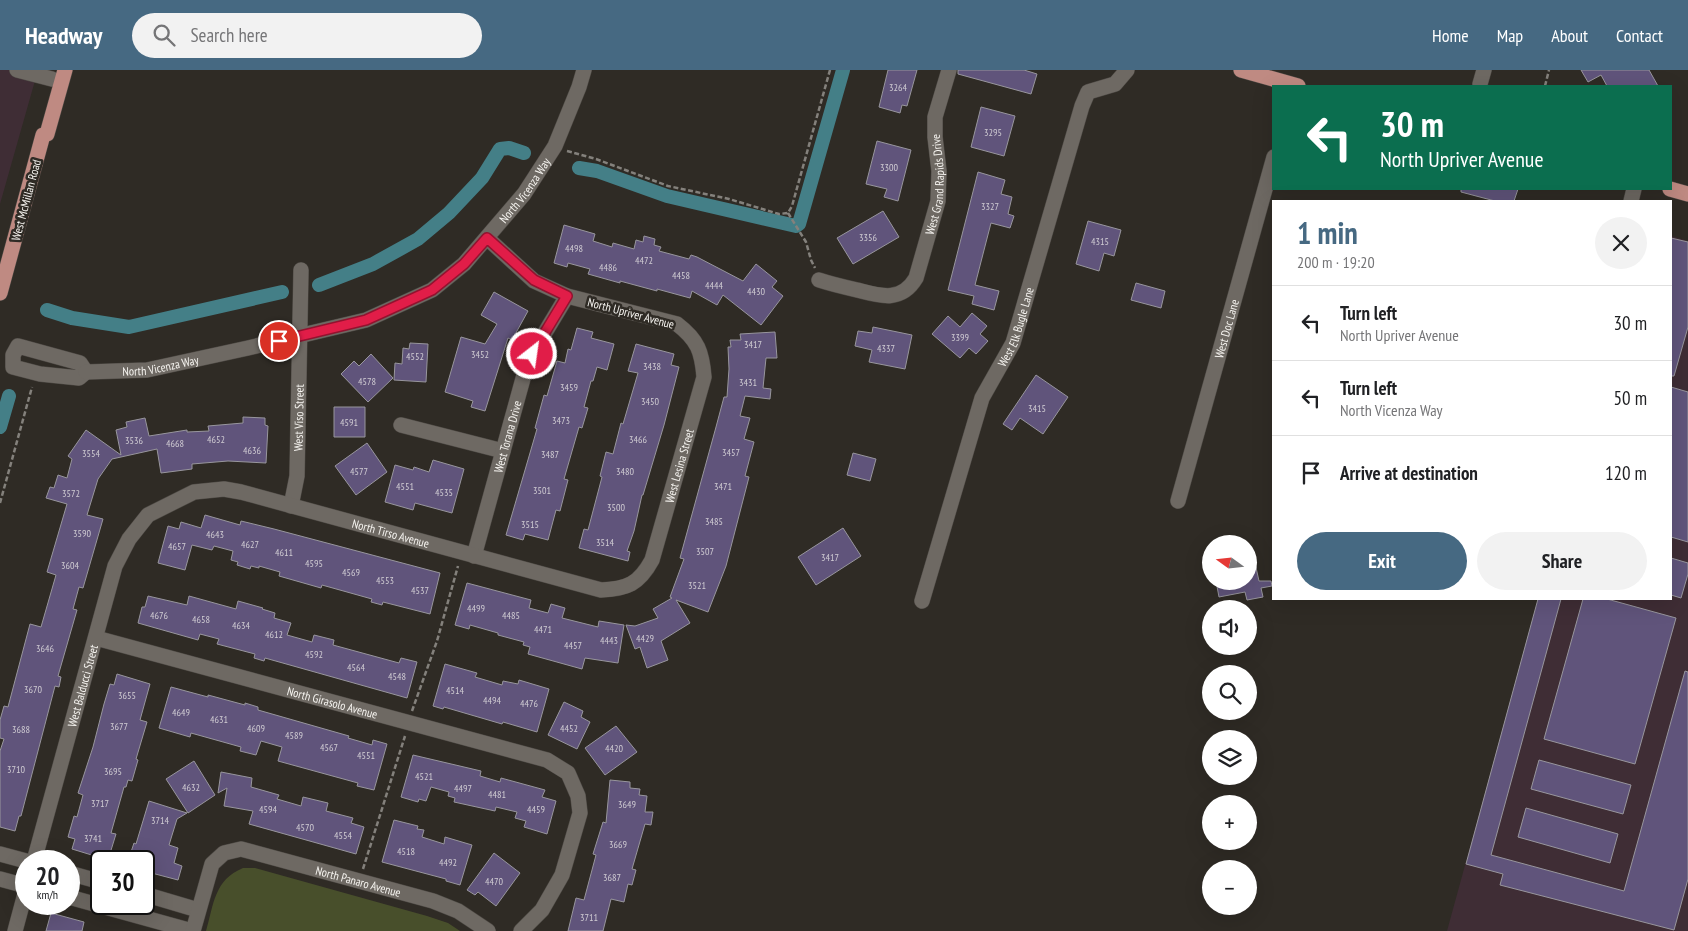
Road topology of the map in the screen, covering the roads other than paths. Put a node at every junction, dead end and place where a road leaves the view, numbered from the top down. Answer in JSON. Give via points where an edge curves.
{"nodes":[{"id":1,"x":17,"y":70,"type":"edge"},
{"id":2,"x":65,"y":70,"type":"edge"},
{"id":3,"x":584,"y":70,"type":"edge"},
{"id":4,"x":949,"y":70,"type":"edge"},
{"id":5,"x":1127,"y":70,"type":"edge"},
{"id":6,"x":1241,"y":70,"type":"edge"},
{"id":7,"x":53,"y":75,"type":"edge"},
{"id":8,"x":1292,"y":85,"type":"edge"},
{"id":9,"x":43,"y":135,"type":"junction"},
{"id":10,"x":1272,"y":164,"type":"edge"},
{"id":11,"x":1672,"y":190,"type":"edge"},
{"id":12,"x":1688,"y":194,"type":"edge"},
{"id":13,"x":487,"y":238,"type":"junction"},
{"id":14,"x":301,"y":270,"type":"dead end"},
{"id":15,"x":818,"y":275,"type":"road end"},
{"id":16,"x":0,"y":293,"type":"edge"},
{"id":17,"x":567,"y":296,"type":"junction"},
{"id":18,"x":299,"y":336,"type":"junction"},
{"id":19,"x":698,"y":345,"type":"joint"},
{"id":20,"x":6,"y":353,"type":"edge"},
{"id":21,"x":86,"y":372,"type":"junction"},
{"id":22,"x":402,"y":425,"type":"dead end"},
{"id":23,"x":503,"y":451,"type":"junction"},
{"id":24,"x":1178,"y":501,"type":"dead end"},
{"id":25,"x":291,"y":506,"type":"junction"},
{"id":26,"x":148,"y":516,"type":"joint"},
{"id":27,"x":474,"y":556,"type":"junction"},
{"id":28,"x":636,"y":581,"type":"joint"},
{"id":29,"x":922,"y":601,"type":"dead end"},
{"id":30,"x":96,"y":638,"type":"junction"},
{"id":31,"x":37,"y":850,"type":"edge"},
{"id":32,"x":0,"y":854,"type":"edge"},
{"id":33,"x":15,"y":859,"type":"edge"},
{"id":34,"x":0,"y":879,"type":"edge"},
{"id":35,"x":15,"y":883,"type":"edge"},
{"id":36,"x":155,"y":897,"type":"edge"},
{"id":37,"x":80,"y":900,"type":"edge"},
{"id":38,"x":198,"y":910,"type":"junction"},
{"id":39,"x":19,"y":915,"type":"edge"},
{"id":40,"x":15,"y":931,"type":"edge"},
{"id":41,"x":192,"y":931,"type":"edge"},
{"id":42,"x":488,"y":931,"type":"edge"},
{"id":43,"x":521,"y":931,"type":"edge"}],
"edges":[{"from":1,"to":7,"type":"street"},
{"from":2,"to":9,"type":"main road","name":"West McMillan Road","via":[[47,134]]},
{"from":3,"to":13,"type":"street","name":"North Vicenza Way","via":[[555,146],[524,194]]},
{"from":4,"to":15,"type":"street","name":"West Grand Rapids Drive","via":[[935,117],[938,201],[913,283],[892,296],[879,296]]},
{"from":5,"to":29,"type":"street","name":"West Elk Bugle Lane","via":[[1115,84],[1088,92],[1082,106],[1013,343],[982,398]]},
{"from":6,"to":8,"type":"main road"},
{"from":7,"to":9,"type":"main road","name":"West McMillan Road","via":[[37,132]]},
{"from":9,"to":16,"type":"main road","name":"West McMillan Road"},
{"from":10,"to":24,"type":"street","name":"West Doc Lane"},
{"from":11,"to":12,"type":"main road"},
{"from":13,"to":17,"type":"street","name":"North Upriver Avenue","via":[[534,280]]},
{"from":13,"to":18,"type":"street","name":"North Vicenza Way","via":[[464,264],[432,290],[366,320]]},
{"from":14,"to":18,"type":"street","name":"West Viso Street"},
{"from":17,"to":19,"type":"street","name":"North Upriver Avenue","via":[[677,324]]},
{"from":17,"to":23,"type":"street","name":"West Torana Drive","via":[[532,354]]},
{"from":18,"to":21,"type":"street","name":"North Vicenza Way","via":[[147,370]]},
{"from":18,"to":25,"type":"street","name":"West Viso Street","via":[[297,476]]},
{"from":19,"to":28,"type":"street","name":"West Lesina Street","via":[[704,377],[652,560],[645,574]]},
{"from":20,"to":21,"type":"street","name":"North Vicenza Way","via":[[18,346],[80,363]]},
{"from":20,"to":21,"type":"street","name":"North Vicenza Way","via":[[14,367],[40,374],[79,378]]},
{"from":22,"to":23,"type":"street"},
{"from":23,"to":27,"type":"street","name":"West Torana Drive"},
{"from":25,"to":26,"type":"street","name":"North Tirso Avenue","via":[[241,492],[216,490],[194,492]]},
{"from":25,"to":27,"type":"street","name":"North Tirso Avenue"},
{"from":26,"to":30,"type":"street","name":"West Balducci Street","via":[[129,539],[115,566]]},
{"from":27,"to":28,"type":"street","name":"North Tirso Avenue","via":[[601,590],[620,589]]},
{"from":30,"to":31,"type":"street","name":"West Balducci Street"},
{"from":30,"to":43,"type":"street","name":"North Girasolo Avenue","via":[[547,760],[568,773],[578,796],[580,813],[562,875],[542,910]]},
{"from":32,"to":33,"type":"street"},
{"from":34,"to":35,"type":"street"},
{"from":36,"to":38,"type":"street"},
{"from":37,"to":41,"type":"street"},
{"from":38,"to":41,"type":"street"},
{"from":38,"to":42,"type":"street","name":"North Panaro Avenue","via":[[212,864],[224,852],[241,849],[433,901],[458,911]]},
{"from":39,"to":40,"type":"street"}]}
